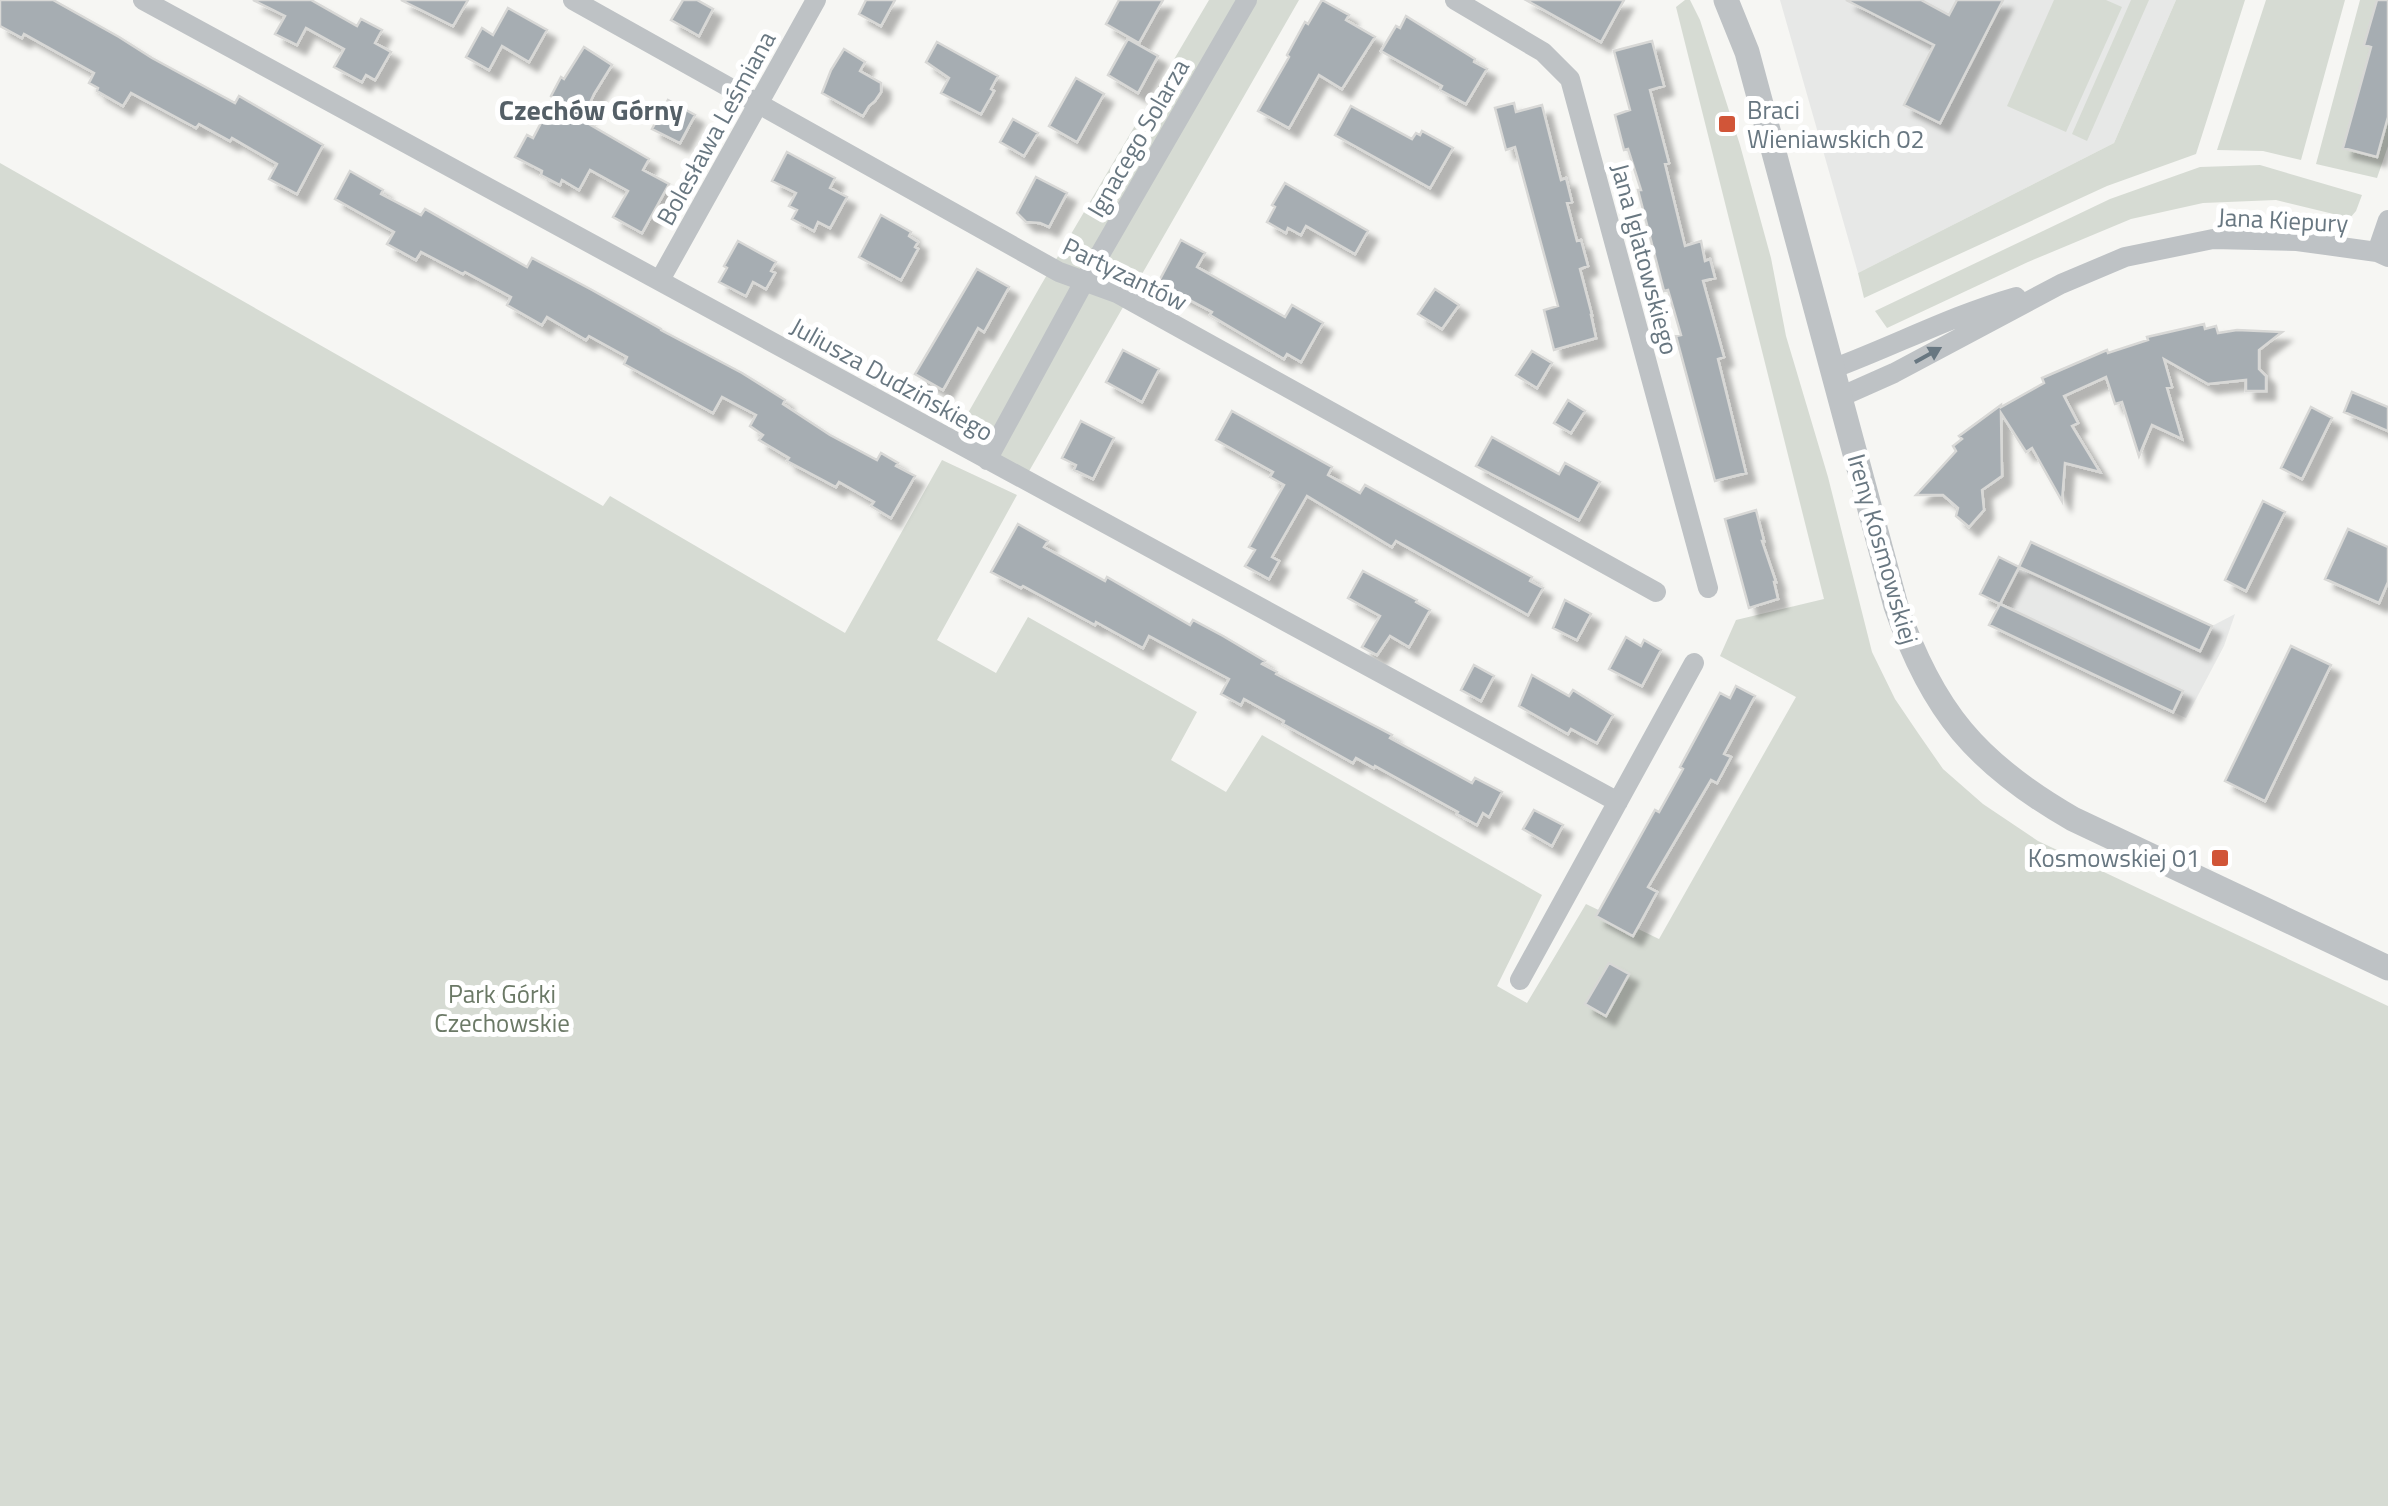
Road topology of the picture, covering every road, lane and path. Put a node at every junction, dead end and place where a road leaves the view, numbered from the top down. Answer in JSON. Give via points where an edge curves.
{"nodes":[{"id":1,"x":143,"y":0,"type":"edge"},
{"id":2,"x":573,"y":0,"type":"edge"},
{"id":3,"x":816,"y":0,"type":"edge"},
{"id":4,"x":1247,"y":0,"type":"edge"},
{"id":5,"x":1456,"y":0,"type":"edge"},
{"id":6,"x":1726,"y":0,"type":"edge"},
{"id":7,"x":758,"y":102,"type":"junction"},
{"id":8,"x":2388,"y":220,"type":"edge"},
{"id":9,"x":2382,"y":254,"type":"edge"},
{"id":10,"x":660,"y":280,"type":"junction"},
{"id":11,"x":1084,"y":282,"type":"junction"},
{"id":12,"x":2061,"y":284,"type":"junction"},
{"id":13,"x":1832,"y":369,"type":"junction"},
{"id":14,"x":1840,"y":397,"type":"junction"},
{"id":15,"x":988,"y":460,"type":"junction"},
{"id":16,"x":1708,"y":588,"type":"dead end"},
{"id":17,"x":1656,"y":592,"type":"dead end"},
{"id":18,"x":1694,"y":663,"type":"dead end"},
{"id":19,"x":1618,"y":802,"type":"junction"},
{"id":20,"x":2388,"y":968,"type":"edge"},
{"id":21,"x":1520,"y":980,"type":"dead end"}],
"edges":[{"from":1,"to":10,"type":"street","name":"Juliusza Dudzińskiego"},
{"from":2,"to":7,"type":"street","name":"Partyzantów"},
{"from":3,"to":7,"type":"street","name":"Bolesława Leśmiana"},
{"from":4,"to":11,"type":"street","name":"Ignacego Solarza"},
{"from":5,"to":16,"type":"street","name":"Jana Iglatowskiego","via":[[1543,52],[1570,79]]},
{"from":6,"to":13,"type":"street","name":"Ireny Kosmowskiej","via":[[1747,52]]},
{"from":7,"to":10,"type":"street","name":"Bolesława Leśmiana"},
{"from":7,"to":11,"type":"street","name":"Partyzantów"},
{"from":8,"to":9,"type":"street"},
{"from":9,"to":12,"type":"street","name":"Jana Kiepury","via":[[2296,241],[2214,239],[2125,257]]},
{"from":10,"to":15,"type":"street","name":"Juliusza Dudzińskiego"},
{"from":11,"to":15,"type":"street","name":"Ignacego Solarza"},
{"from":11,"to":17,"type":"street","name":"Partyzantów","via":[[1117,292]]},
{"from":12,"to":13,"type":"street","name":"Jana Kiepury","via":[[1975,309]]},
{"from":14,"to":12,"type":"street","name":"Jana Kiepury","one_way":true},
{"from":13,"to":14,"type":"street","name":"Ireny Kosmowskiej"},
{"from":14,"to":20,"type":"street","name":"Ireny Kosmowskiej","via":[[1905,634],[1940,703],[1969,741],[2015,782],[2074,819]]},
{"from":15,"to":19,"type":"street","name":"Juliusza Dudzińskiego"},
{"from":18,"to":19,"type":"street"},
{"from":19,"to":21,"type":"street"}]}
